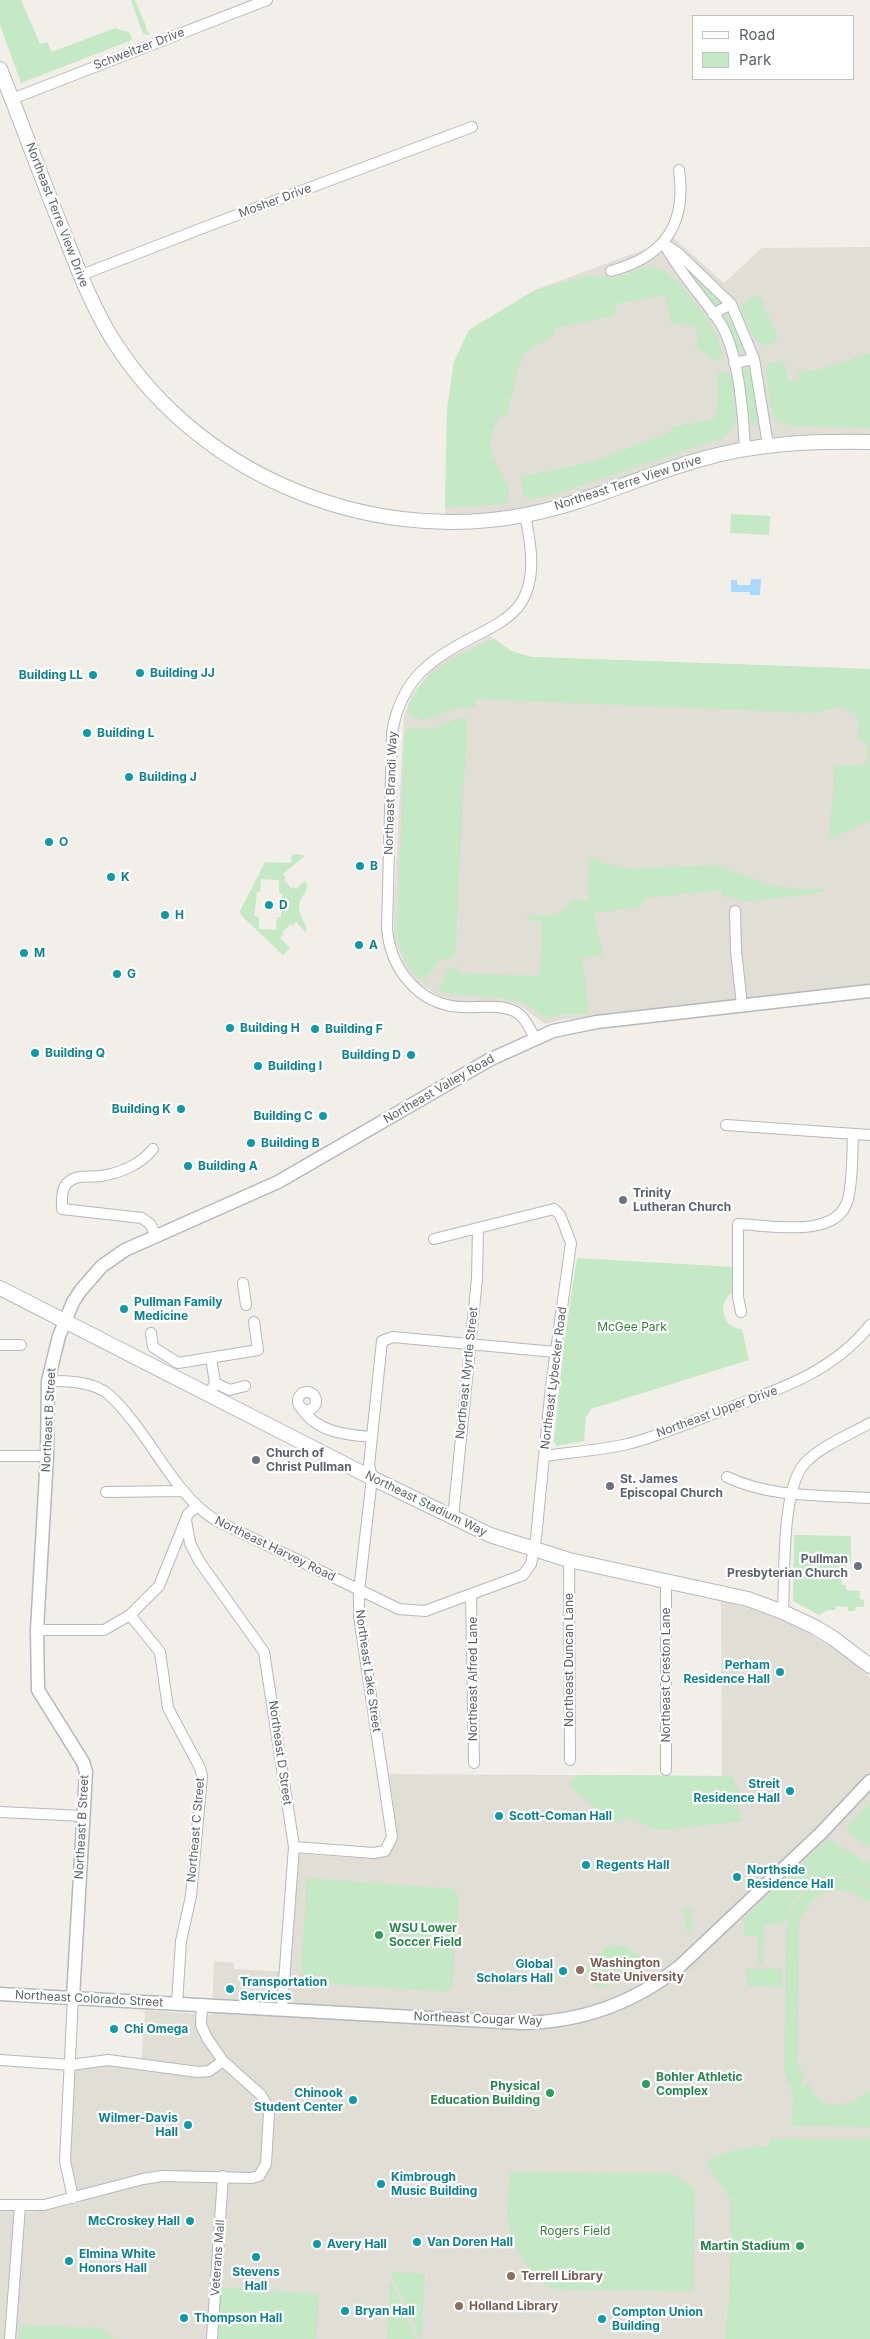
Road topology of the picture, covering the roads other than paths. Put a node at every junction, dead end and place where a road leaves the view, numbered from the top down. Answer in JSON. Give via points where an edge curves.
{"nodes":[{"id":1,"x":268,"y":0,"type":"edge"},
{"id":2,"x":0,"y":69,"type":"edge"},
{"id":3,"x":12,"y":99,"type":"junction"},
{"id":4,"x":472,"y":127,"type":"dead end"},
{"id":5,"x":679,"y":170,"type":"dead end"},
{"id":6,"x":664,"y":244,"type":"junction"},
{"id":7,"x":611,"y":271,"type":"dead end"},
{"id":8,"x":79,"y":276,"type":"junction"},
{"id":9,"x":731,"y":304,"type":"junction"},
{"id":10,"x":713,"y":314,"type":"junction"},
{"id":11,"x":754,"y":359,"type":"junction"},
{"id":12,"x":734,"y":363,"type":"junction"},
{"id":13,"x":870,"y":442,"type":"edge"},
{"id":14,"x":768,"y":445,"type":"junction"},
{"id":15,"x":745,"y":448,"type":"junction"},
{"id":16,"x":525,"y":516,"type":"junction"},
{"id":17,"x":735,"y":911,"type":"dead end"},
{"id":18,"x":870,"y":991,"type":"edge"},
{"id":19,"x":742,"y":1005,"type":"junction"},
{"id":20,"x":535,"y":1038,"type":"junction"},
{"id":21,"x":726,"y":1125,"type":"dead end"},
{"id":22,"x":853,"y":1134,"type":"junction"},
{"id":23,"x":870,"y":1135,"type":"edge"},
{"id":24,"x":153,"y":1149,"type":"dead end"},
{"id":25,"x":478,"y":1228,"type":"junction"},
{"id":26,"x":156,"y":1235,"type":"junction"},
{"id":27,"x":434,"y":1239,"type":"dead end"},
{"id":28,"x":243,"y":1283,"type":"dead end"},
{"id":29,"x":0,"y":1288,"type":"edge"},
{"id":30,"x":246,"y":1305,"type":"dead end"},
{"id":31,"x":741,"y":1312,"type":"dead end"},
{"id":32,"x":64,"y":1320,"type":"junction"},
{"id":33,"x":254,"y":1322,"type":"dead end"},
{"id":34,"x":870,"y":1325,"type":"edge"},
{"id":35,"x":151,"y":1333,"type":"dead end"},
{"id":36,"x":470,"y":1344,"type":"junction"},
{"id":37,"x":0,"y":1345,"type":"edge"},
{"id":38,"x":21,"y":1345,"type":"dead end"},
{"id":39,"x":555,"y":1352,"type":"junction"},
{"id":40,"x":211,"y":1358,"type":"junction"},
{"id":41,"x":48,"y":1381,"type":"junction"},
{"id":42,"x":215,"y":1383,"type":"junction"},
{"id":43,"x":246,"y":1386,"type":"dead end"},
{"id":44,"x":208,"y":1395,"type":"junction"},
{"id":45,"x":300,"y":1406,"type":"dead end"},
{"id":46,"x":870,"y":1424,"type":"edge"},
{"id":47,"x":372,"y":1438,"type":"junction"},
{"id":48,"x":0,"y":1456,"type":"edge"},
{"id":49,"x":47,"y":1456,"type":"junction"},
{"id":50,"x":545,"y":1456,"type":"junction"},
{"id":51,"x":727,"y":1477,"type":"dead end"},
{"id":52,"x":372,"y":1478,"type":"junction"},
{"id":53,"x":184,"y":1491,"type":"junction"},
{"id":54,"x":106,"y":1492,"type":"dead end"},
{"id":55,"x":791,"y":1494,"type":"junction"},
{"id":56,"x":870,"y":1498,"type":"edge"},
{"id":57,"x":196,"y":1507,"type":"junction"},
{"id":58,"x":453,"y":1518,"type":"junction"},
{"id":59,"x":186,"y":1520,"type":"junction"},
{"id":60,"x":534,"y":1551,"type":"junction"},
{"id":61,"x":569,"y":1560,"type":"junction"},
{"id":62,"x":666,"y":1580,"type":"junction"},
{"id":63,"x":359,"y":1591,"type":"junction"},
{"id":64,"x":471,"y":1595,"type":"junction"},
{"id":65,"x":783,"y":1612,"type":"junction"},
{"id":66,"x":130,"y":1616,"type":"junction"},
{"id":67,"x":37,"y":1630,"type":"junction"},
{"id":68,"x":870,"y":1666,"type":"edge"},
{"id":69,"x":570,"y":1760,"type":"dead end"},
{"id":70,"x":474,"y":1763,"type":"dead end"},
{"id":71,"x":666,"y":1770,"type":"dead end"},
{"id":72,"x":870,"y":1781,"type":"edge"},
{"id":73,"x":0,"y":1812,"type":"edge"},
{"id":74,"x":83,"y":1816,"type":"junction"},
{"id":75,"x":294,"y":1848,"type":"junction"},
{"id":76,"x":0,"y":1994,"type":"edge"},
{"id":77,"x":73,"y":1997,"type":"junction"},
{"id":78,"x":177,"y":2004,"type":"junction"},
{"id":79,"x":202,"y":2004,"type":"junction"},
{"id":80,"x":282,"y":2008,"type":"junction"},
{"id":81,"x":0,"y":2060,"type":"edge"},
{"id":82,"x":223,"y":2061,"type":"junction"},
{"id":83,"x":71,"y":2065,"type":"junction"},
{"id":84,"x":223,"y":2176,"type":"junction"},
{"id":85,"x":73,"y":2198,"type":"junction"},
{"id":86,"x":0,"y":2205,"type":"edge"},
{"id":87,"x":20,"y":2206,"type":"junction"},
{"id":88,"x":10,"y":2339,"type":"edge"},
{"id":89,"x":212,"y":2339,"type":"edge"}],
"edges":[{"from":1,"to":3,"type":"street","name":"Schweitzer Drive"},
{"from":2,"to":3,"type":"main road","name":"Northeast Terre View Drive"},
{"from":3,"to":8,"type":"main road","name":"Northeast Terre View Drive"},
{"from":4,"to":8,"type":"street","name":"Mosher Drive"},
{"from":5,"to":6,"type":"street","via":[[681,205]]},
{"from":6,"to":7,"type":"street","via":[[632,266]]},
{"from":6,"to":9,"type":"street","via":[[684,258]]},
{"from":6,"to":10,"type":"street"},
{"from":8,"to":16,"type":"main road","name":"Northeast Terre View Drive","via":[[108,332],[138,374],[173,413],[225,454],[262,476],[310,498],[384,517],[445,522]]},
{"from":9,"to":10,"type":"street"},
{"from":9,"to":11,"type":"street"},
{"from":10,"to":12,"type":"street","via":[[720,323]]},
{"from":11,"to":12,"type":"street"},
{"from":11,"to":14,"type":"street"},
{"from":12,"to":15,"type":"street","via":[[742,400]]},
{"from":13,"to":14,"type":"main road","name":"Northeast Terre View Drive"},
{"from":14,"to":15,"type":"main road","name":"Northeast Terre View Drive"},
{"from":15,"to":16,"type":"main road","name":"Northeast Terre View Drive"},
{"from":16,"to":20,"type":"street","name":"Northeast Brandi Way","via":[[532,567],[518,607],[494,626],[430,662],[410,684],[400,703],[392,734],[387,928],[395,962],[406,979],[423,995],[456,1007],[514,1011],[524,1018]]},
{"from":17,"to":19,"type":"street"},
{"from":18,"to":19,"type":"street","name":"Northeast Valley Road"},
{"from":19,"to":20,"type":"street","name":"Northeast Valley Road","via":[[572,1026]]},
{"from":20,"to":26,"type":"street","name":"Northeast Valley Road","via":[[489,1060],[278,1182]]},
{"from":21,"to":22,"type":"street"},
{"from":22,"to":23,"type":"street"},
{"from":22,"to":31,"type":"street","via":[[848,1200],[838,1216],[827,1224],[812,1227],[738,1224]]},
{"from":24,"to":26,"type":"street","via":[[140,1163],[103,1176],[80,1176],[70,1180],[63,1189],[62,1209],[142,1218]]},
{"from":25,"to":27,"type":"street"},
{"from":25,"to":36,"type":"street","name":"Northeast Myrtle Street","via":[[477,1279]]},
{"from":25,"to":39,"type":"street","name":"Northeast Lybecker Road","via":[[554,1209],[560,1215],[571,1243]]},
{"from":26,"to":32,"type":"street","name":"Northeast Valley Road","via":[[102,1266],[81,1290]]},
{"from":28,"to":30,"type":"street"},
{"from":29,"to":32,"type":"main road","name":"Northeast Stadium Way"},
{"from":32,"to":41,"type":"street","name":"Northeast B Street"},
{"from":32,"to":44,"type":"main road","name":"Northeast Stadium Way"},
{"from":33,"to":40,"type":"street","via":[[258,1350]]},
{"from":34,"to":50,"type":"street","name":"Northeast Upper Drive","via":[[838,1357],[785,1387],[644,1439]]},
{"from":35,"to":40,"type":"street","via":[[153,1347],[177,1363]]},
{"from":36,"to":39,"type":"street"},
{"from":36,"to":47,"type":"street","name":"Northeast Lake Street","via":[[385,1338],[381,1346]]},
{"from":36,"to":58,"type":"street","name":"Northeast Myrtle Street"},
{"from":37,"to":38,"type":"street"},
{"from":39,"to":50,"type":"street","name":"Northeast Lybecker Road"},
{"from":40,"to":42,"type":"street"},
{"from":41,"to":49,"type":"street","name":"Northeast B Street"},
{"from":41,"to":53,"type":"street","name":"Northeast Harvey Road","via":[[87,1384],[112,1397]]},
{"from":42,"to":43,"type":"street","via":[[230,1390]]},
{"from":42,"to":44,"type":"street"},
{"from":44,"to":52,"type":"main road","name":"Northeast Stadium Way"},
{"from":45,"to":47,"type":"street","via":[[311,1420],[329,1430]]},
{"from":46,"to":55,"type":"street","via":[[806,1463],[794,1480]]},
{"from":47,"to":52,"type":"street","name":"Northeast Lake Street","via":[[369,1465]]},
{"from":48,"to":49,"type":"street"},
{"from":49,"to":67,"type":"street","name":"Northeast B Street"},
{"from":50,"to":60,"type":"street","name":"Northeast Lybecker Road"},
{"from":51,"to":55,"type":"street"},
{"from":52,"to":58,"type":"main road","name":"Northeast Stadium Way"},
{"from":52,"to":63,"type":"street","name":"Northeast Lake Street"},
{"from":53,"to":54,"type":"street"},
{"from":53,"to":57,"type":"street","name":"Northeast Harvey Road"},
{"from":55,"to":56,"type":"street"},
{"from":55,"to":65,"type":"street"},
{"from":57,"to":59,"type":"street"},
{"from":57,"to":63,"type":"street","name":"Northeast Harvey Road","via":[[217,1521]]},
{"from":58,"to":60,"type":"main road","name":"Northeast Stadium Way"},
{"from":59,"to":66,"type":"street","via":[[159,1586]]},
{"from":59,"to":75,"type":"street","name":"Northeast D Street","via":[[190,1543],[198,1561],[264,1652]]},
{"from":60,"to":61,"type":"main road","name":"Northeast Stadium Way"},
{"from":60,"to":64,"type":"street","name":"Northeast Harvey Road","via":[[529,1568],[523,1575]]},
{"from":61,"to":62,"type":"main road","name":"Northeast Stadium Way"},
{"from":61,"to":69,"type":"street","name":"Northeast Duncan Lane"},
{"from":62,"to":65,"type":"main road","name":"Northeast Stadium Way","via":[[735,1595]]},
{"from":62,"to":71,"type":"street","name":"Northeast Creston Lane"},
{"from":63,"to":64,"type":"street","name":"Northeast Harvey Road","via":[[411,1612],[424,1611]]},
{"from":63,"to":75,"type":"street","name":"Northeast Lake Street","via":[[359,1616],[392,1838],[385,1851],[374,1853]]},
{"from":64,"to":70,"type":"street","name":"Northeast Alfred Lane"},
{"from":65,"to":68,"type":"main road","name":"Northeast Stadium Way","via":[[834,1638]]},
{"from":66,"to":67,"type":"street","via":[[104,1630]]},
{"from":66,"to":78,"type":"street","name":"Northeast C Street","via":[[160,1652],[168,1708],[202,1776],[191,1896],[181,1941]]},
{"from":67,"to":74,"type":"street","name":"Northeast B Street","via":[[38,1690],[86,1772]]},
{"from":72,"to":80,"type":"street","name":"Northeast Cougar Way","via":[[821,1833],[679,1967],[660,1982],[622,2003],[579,2017],[522,2023]]},
{"from":73,"to":74,"type":"street"},
{"from":74,"to":77,"type":"street","name":"Northeast B Street"},
{"from":75,"to":80,"type":"street","name":"Northeast D Street"},
{"from":76,"to":77,"type":"street","name":"Northeast Colorado Street"},
{"from":77,"to":78,"type":"street","name":"Northeast Colorado Street"},
{"from":77,"to":83,"type":"street","name":"Northeast B Street"},
{"from":78,"to":79,"type":"street","name":"Northeast Cougar Way"},
{"from":79,"to":80,"type":"street","name":"Northeast Cougar Way"},
{"from":79,"to":82,"type":"street","via":[[201,2025]]},
{"from":81,"to":83,"type":"street"},
{"from":82,"to":83,"type":"street","via":[[209,2071],[198,2072],[108,2060]]},
{"from":82,"to":84,"type":"street","via":[[261,2095],[269,2113],[266,2164],[259,2176]]},
{"from":83,"to":85,"type":"street","name":"Northeast B Street","via":[[65,2161]]},
{"from":84,"to":85,"type":"street","via":[[153,2177]]},
{"from":84,"to":89,"type":"street","name":"Veterans Mall"},
{"from":85,"to":87,"type":"street","via":[[44,2205]]},
{"from":86,"to":87,"type":"street"},
{"from":87,"to":88,"type":"street"}]}
